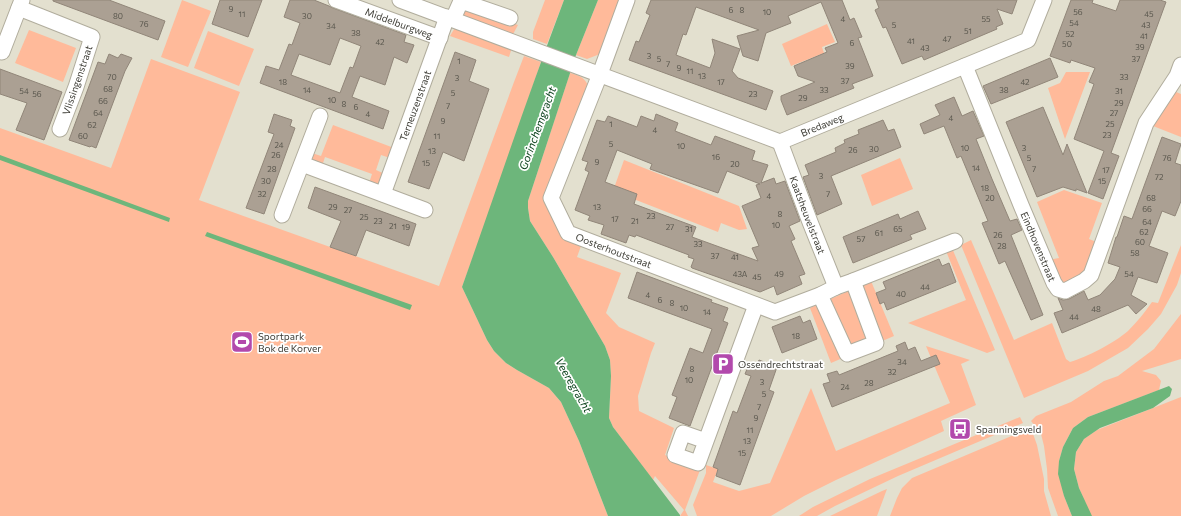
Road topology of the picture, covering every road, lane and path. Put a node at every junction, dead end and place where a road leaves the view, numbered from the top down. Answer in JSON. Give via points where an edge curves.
{"nodes":[{"id":1,"x":336,"y":0,"type":"edge"},
{"id":2,"x":400,"y":0,"type":"edge"},
{"id":3,"x":627,"y":0,"type":"edge"},
{"id":4,"x":1044,"y":0,"type":"edge"},
{"id":5,"x":20,"y":4,"type":"edge"},
{"id":6,"x":450,"y":18,"type":"junction"},
{"id":7,"x":510,"y":18,"type":"dead end"},
{"id":8,"x":440,"y":38,"type":"junction"},
{"id":9,"x":0,"y":51,"type":"edge"},
{"id":10,"x":1181,"y":65,"type":"edge"},
{"id":11,"x":965,"y":66,"type":"junction"},
{"id":12,"x":600,"y":74,"type":"junction"},
{"id":13,"x":320,"y":116,"type":"dead end"},
{"id":14,"x":60,"y":129,"type":"dead end"},
{"id":15,"x":780,"y":142,"type":"junction"},
{"id":16,"x":302,"y":164,"type":"junction"},
{"id":17,"x":384,"y":194,"type":"junction"},
{"id":18,"x":425,"y":210,"type":"dead end"},
{"id":19,"x":282,"y":215,"type":"dead end"},
{"id":20,"x":955,"y":241,"type":"dead end"},
{"id":21,"x":853,"y":281,"type":"junction"},
{"id":22,"x":836,"y":287,"type":"junction"},
{"id":23,"x":820,"y":294,"type":"junction"},
{"id":24,"x":756,"y":305,"type":"junction"},
{"id":25,"x":706,"y":441,"type":"dead end"}],
"edges":[{"from":1,"to":8,"type":"street","name":"Middelburgweg"},
{"from":2,"to":6,"type":"street"},
{"from":3,"to":12,"type":"street","name":"Oosterhoutstraat"},
{"from":4,"to":11,"type":"street","name":"Bredaweg","via":[[1028,40]]},
{"from":5,"to":9,"type":"street","name":"Vlissingenstraat","via":[[2,52]]},
{"from":5,"to":14,"type":"street","name":"Vlissingenstraat","via":[[92,37]]},
{"from":6,"to":7,"type":"street","via":[[461,1]]},
{"from":6,"to":8,"type":"street","name":"Terneuzenstraat"},
{"from":6,"to":12,"type":"street"},
{"from":8,"to":17,"type":"street","name":"Terneuzenstraat"},
{"from":10,"to":11,"type":"street","name":"Eindhovenstraat","via":[[1177,76],[1146,123],[1091,275],[1065,291],[1058,289],[1054,283]]},
{"from":11,"to":15,"type":"street","name":"Bredaweg"},
{"from":12,"to":15,"type":"street"},
{"from":12,"to":24,"type":"street","name":"Oosterhoutstraat","via":[[551,198],[568,233]]},
{"from":13,"to":16,"type":"street"},
{"from":15,"to":22,"type":"street","name":"Kaatsheuvelstraat"},
{"from":16,"to":17,"type":"street"},
{"from":16,"to":19,"type":"street"},
{"from":17,"to":18,"type":"street"},
{"from":20,"to":21,"type":"street","name":"Oosterhoutstraat"},
{"from":21,"to":22,"type":"street","name":"Oosterhoutstraat"},
{"from":21,"to":23,"type":"street","via":[[876,343],[847,354]]},
{"from":22,"to":23,"type":"street","name":"Oosterhoutstraat"},
{"from":23,"to":24,"type":"street","name":"Oosterhoutstraat","via":[[775,312]]},
{"from":24,"to":25,"type":"street"}]}
